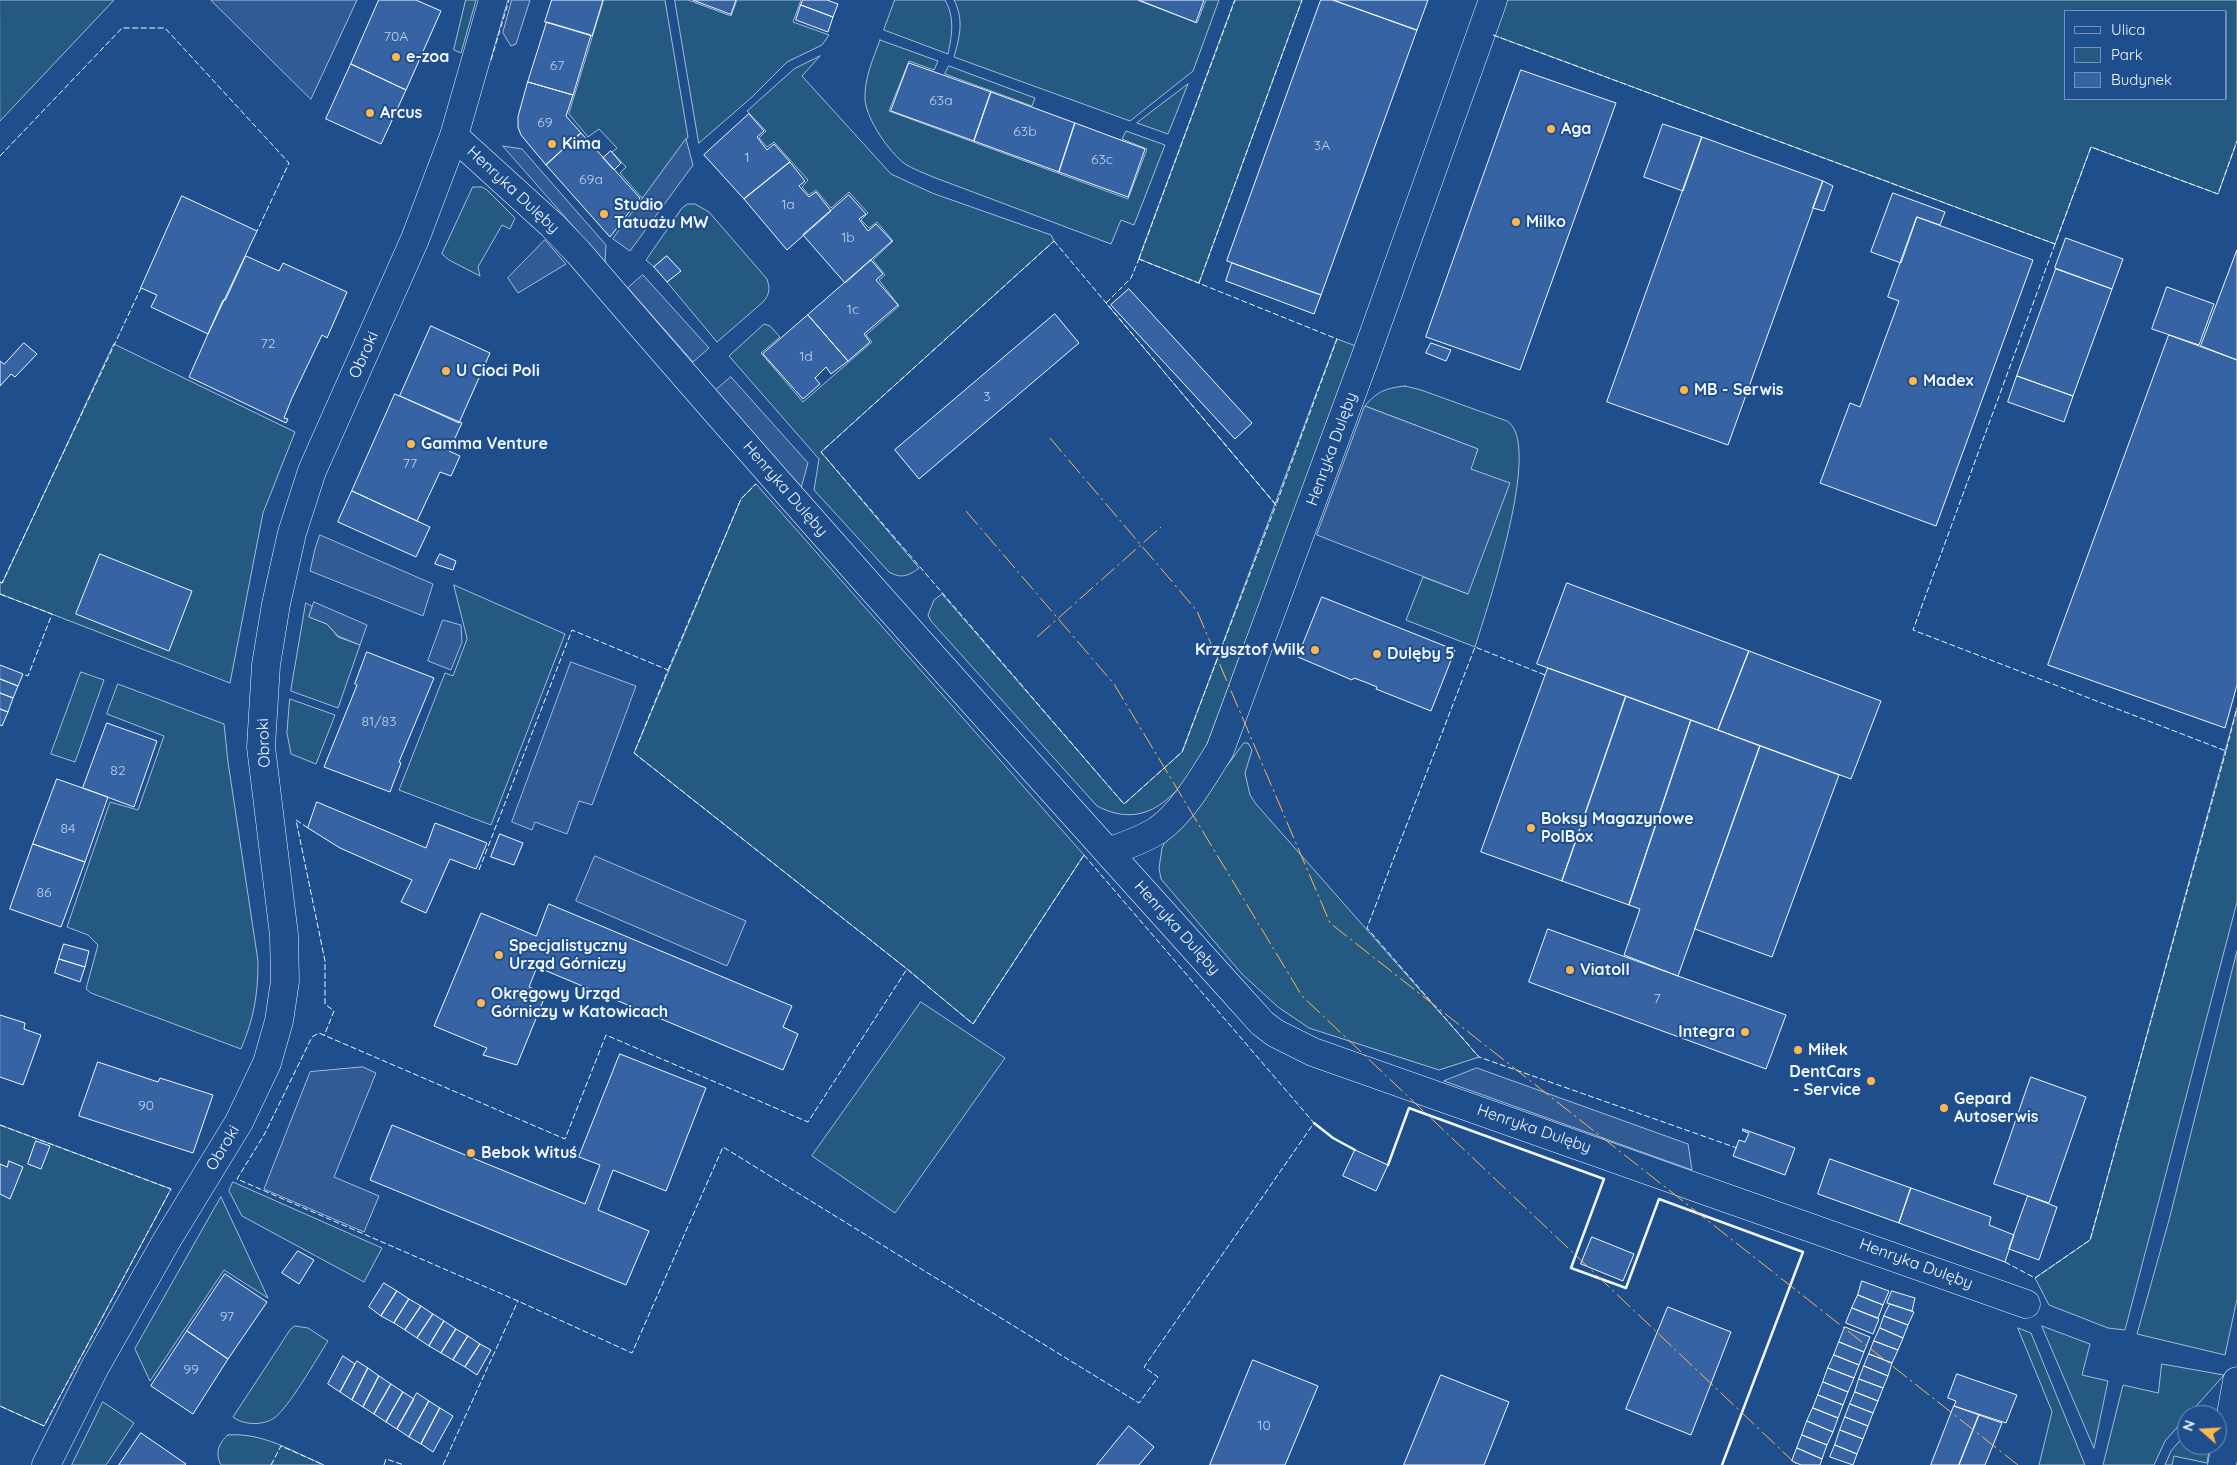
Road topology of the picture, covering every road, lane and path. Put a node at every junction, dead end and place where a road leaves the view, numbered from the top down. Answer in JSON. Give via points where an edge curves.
{"nodes":[{"id":1,"x":493,"y":0,"type":"edge"},
{"id":2,"x":1493,"y":0,"type":"edge"},
{"id":3,"x":454,"y":136,"type":"junction"},
{"id":4,"x":1108,"y":852,"type":"junction"},
{"id":5,"x":2026,"y":1304,"type":"dead end"},
{"id":6,"x":2237,"y":1381,"type":"edge"},
{"id":7,"x":46,"y":1465,"type":"edge"},
{"id":8,"x":2222,"y":1465,"type":"edge"}],
"edges":[{"from":1,"to":3,"type":"street","name":"Obroki"},
{"from":2,"to":4,"type":"street","name":"Henryka Dulęby","via":[[1220,750],[1190,798],[1158,829]]},
{"from":3,"to":4,"type":"street","name":"Henryka Dulęby","via":[[578,252]]},
{"from":3,"to":7,"type":"street","name":"Obroki","via":[[415,239],[312,472],[292,533],[276,604],[266,665],[261,747],[284,935],[285,981],[280,1021],[267,1063],[239,1122],[95,1367]]},
{"from":4,"to":5,"type":"street","name":"Henryka Dulęby","via":[[1262,1023],[1290,1042]]},
{"from":6,"to":8,"type":"street"}]}
